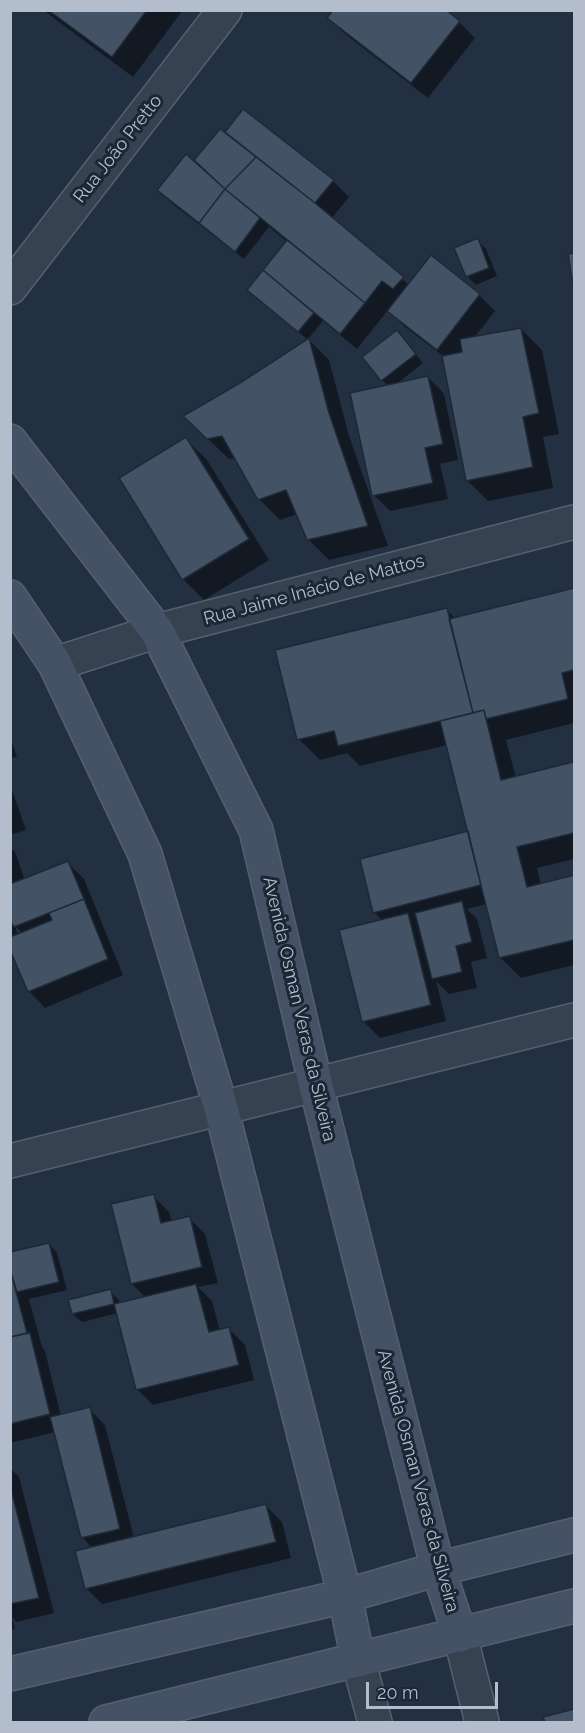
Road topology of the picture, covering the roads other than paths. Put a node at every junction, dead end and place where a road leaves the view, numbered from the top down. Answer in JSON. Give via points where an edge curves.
{"nodes":[{"id":1,"x":225,"y":10,"type":"edge"},
{"id":2,"x":10,"y":288,"type":"edge"},
{"id":3,"x":10,"y":441,"type":"edge"},
{"id":4,"x":574,"y":522,"type":"edge"},
{"id":5,"x":10,"y":597,"type":"edge"},
{"id":6,"x":157,"y":631,"type":"junction"},
{"id":7,"x":55,"y":664,"type":"junction"},
{"id":8,"x":574,"y":1020,"type":"edge"},
{"id":9,"x":316,"y":1086,"type":"junction"},
{"id":10,"x":221,"y":1108,"type":"junction"},
{"id":11,"x":10,"y":1161,"type":"edge"},
{"id":12,"x":574,"y":1535,"type":"edge"},
{"id":13,"x":438,"y":1569,"type":"junction"},
{"id":14,"x":345,"y":1596,"type":"junction"},
{"id":15,"x":574,"y":1606,"type":"edge"},
{"id":16,"x":460,"y":1635,"type":"junction"},
{"id":17,"x":358,"y":1660,"type":"junction"},
{"id":18,"x":10,"y":1674,"type":"edge"},
{"id":19,"x":106,"y":1722,"type":"edge"},
{"id":20,"x":375,"y":1722,"type":"edge"},
{"id":21,"x":482,"y":1722,"type":"edge"}],
"edges":[{"from":1,"to":2,"type":"street","name":"Rua João Pretto"},
{"from":3,"to":6,"type":"main road","name":"Avenida Osman Veras da Silveira"},
{"from":4,"to":6,"type":"street","name":"Rua Jaime Inácio de Mattos"},
{"from":5,"to":7,"type":"main road"},
{"from":6,"to":7,"type":"street","name":"Rua Jaime Inácio de Mattos"},
{"from":6,"to":9,"type":"main road","name":"Avenida Osman Veras da Silveira","via":[[256,830]]},
{"from":7,"to":10,"type":"main road","via":[[145,854]]},
{"from":8,"to":9,"type":"street"},
{"from":9,"to":10,"type":"street"},
{"from":9,"to":13,"type":"main road","name":"Avenida Osman Veras da Silveira"},
{"from":10,"to":11,"type":"street"},
{"from":10,"to":14,"type":"main road"},
{"from":12,"to":13,"type":"main road"},
{"from":13,"to":14,"type":"main road"},
{"from":13,"to":16,"type":"main road","name":"Avenida Osman Veras da Silveira"},
{"from":14,"to":17,"type":"main road"},
{"from":14,"to":18,"type":"main road"},
{"from":15,"to":16,"type":"main road"},
{"from":16,"to":17,"type":"main road"},
{"from":16,"to":21,"type":"street"},
{"from":17,"to":19,"type":"main road"},
{"from":17,"to":20,"type":"street"}]}
